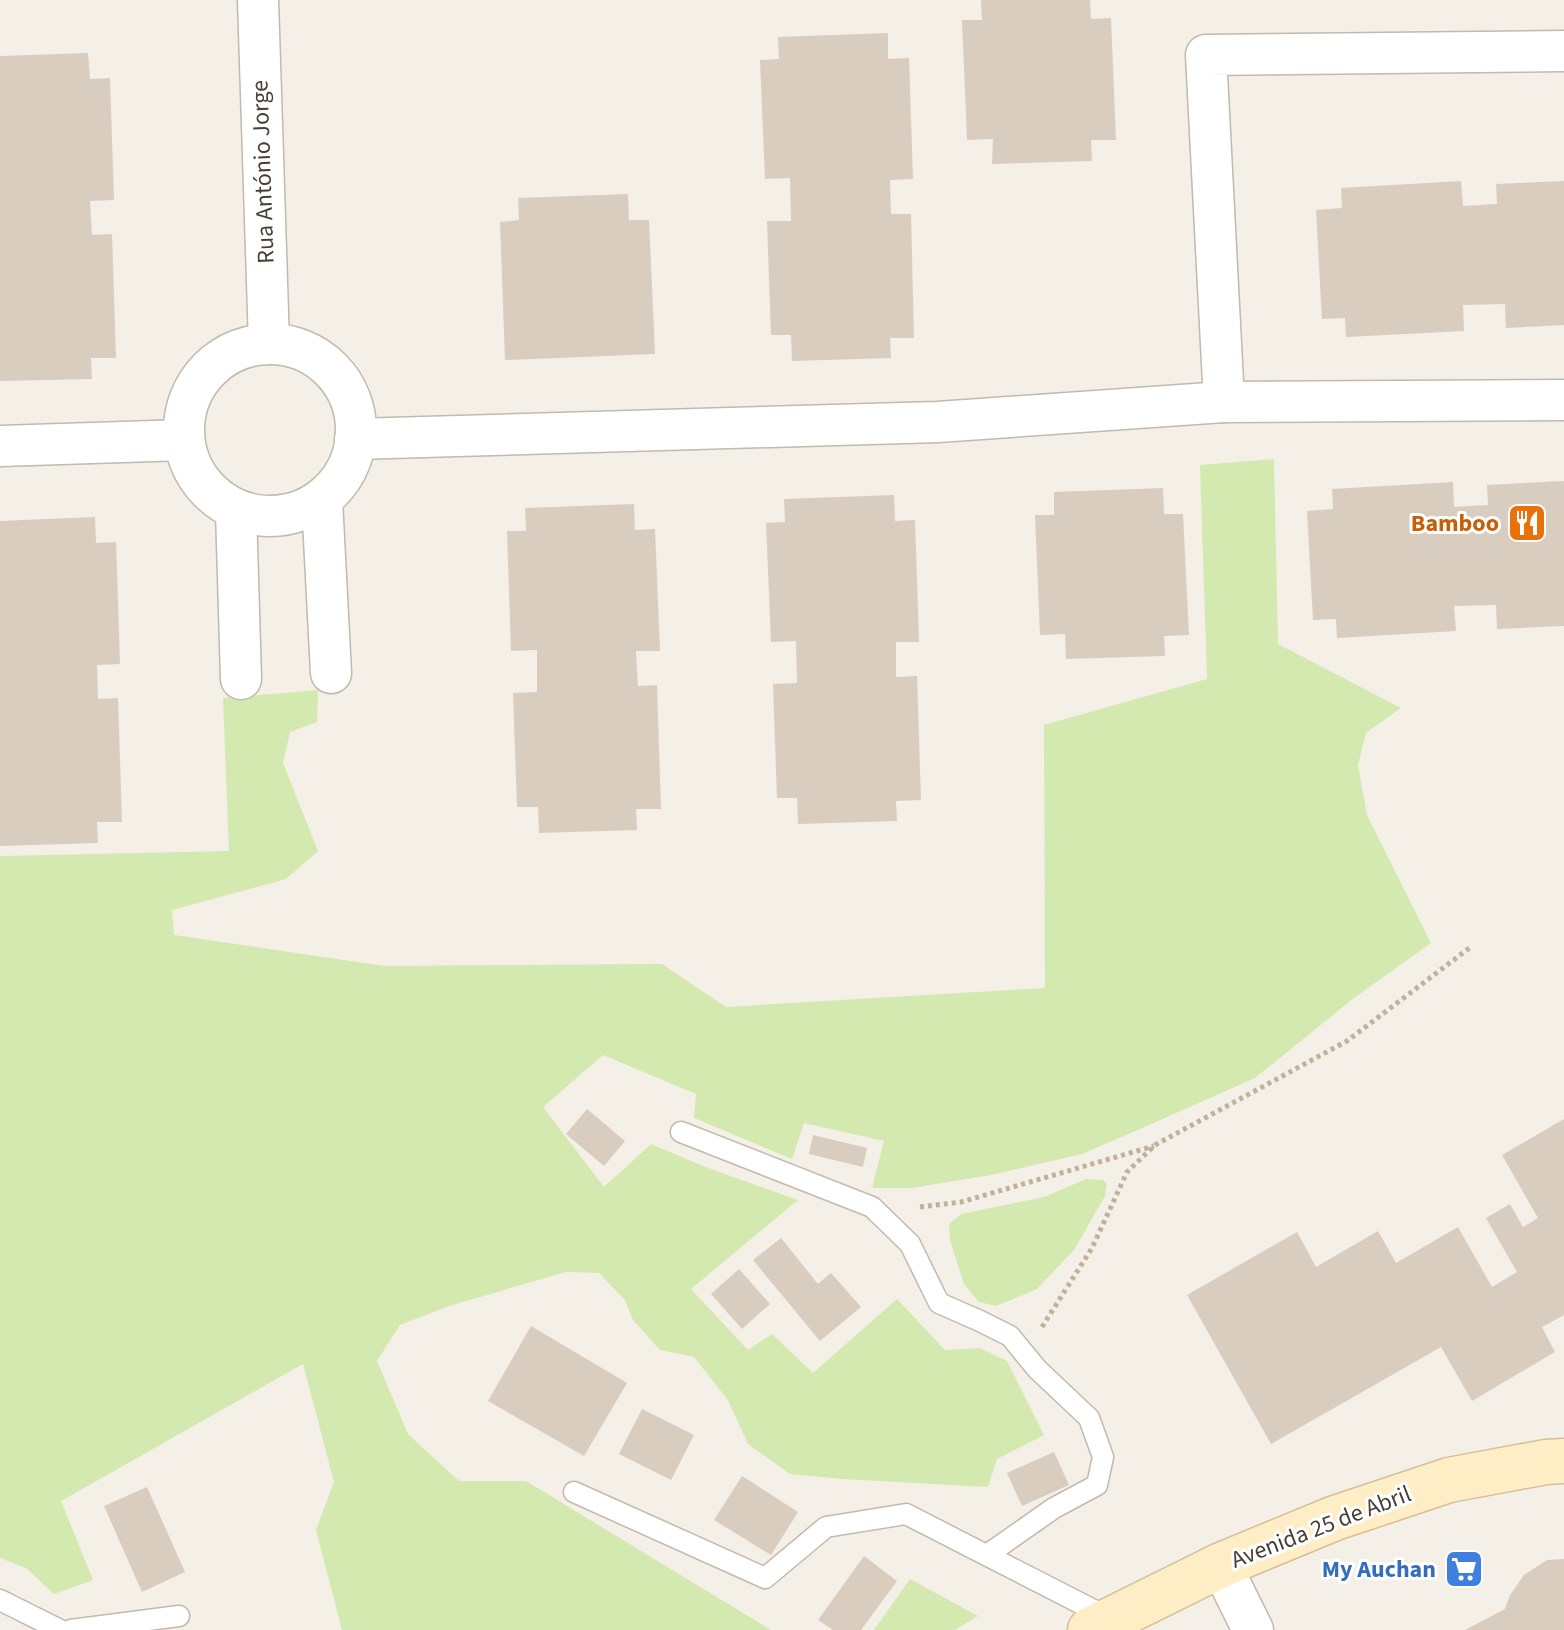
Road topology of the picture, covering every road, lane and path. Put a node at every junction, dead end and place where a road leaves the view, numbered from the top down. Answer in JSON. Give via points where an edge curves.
{"nodes":[{"id":1,"x":258,"y":0,"type":"edge"},
{"id":2,"x":1564,"y":51,"type":"edge"},
{"id":3,"x":269,"y":344,"type":"junction"},
{"id":4,"x":1564,"y":400,"type":"edge"},
{"id":5,"x":1224,"y":402,"type":"junction"},
{"id":6,"x":355,"y":439,"type":"junction"},
{"id":7,"x":184,"y":440,"type":"junction"},
{"id":8,"x":0,"y":446,"type":"edge"},
{"id":9,"x":322,"y":500,"type":"junction"},
{"id":10,"x":236,"y":510,"type":"junction"},
{"id":11,"x":331,"y":673,"type":"dead end"},
{"id":12,"x":241,"y":679,"type":"dead end"},
{"id":13,"x":1472,"y":946,"type":"dead end"},
{"id":14,"x":681,"y":1132,"type":"dead end"},
{"id":15,"x":1155,"y":1145,"type":"junction"},
{"id":16,"x":882,"y":1217,"type":"junction"},
{"id":17,"x":1025,"y":1354,"type":"junction"},
{"id":18,"x":1564,"y":1461,"type":"edge"},
{"id":19,"x":574,"y":1492,"type":"dead end"},
{"id":20,"x":987,"y":1555,"type":"junction"},
{"id":21,"x":1221,"y":1565,"type":"junction"},
{"id":22,"x":0,"y":1600,"type":"edge"},
{"id":23,"x":179,"y":1616,"type":"dead end"},
{"id":24,"x":1101,"y":1625,"type":"edge"},
{"id":25,"x":60,"y":1630,"type":"edge"},
{"id":26,"x":71,"y":1630,"type":"edge"},
{"id":27,"x":1253,"y":1630,"type":"edge"}],
"edges":[{"from":1,"to":3,"type":"street","name":"Rua António Jorge"},
{"from":2,"to":5,"type":"street","via":[[1206,55]]},
{"from":3,"to":6,"type":"street","via":[[304,351],[333,372],[351,403]]},
{"from":3,"to":7,"type":"street","via":[[234,352],[205,374],[187,405]]},
{"from":4,"to":5,"type":"street"},
{"from":5,"to":6,"type":"street","via":[[938,422]]},
{"from":6,"to":9,"type":"street","via":[[345,472]]},
{"from":7,"to":8,"type":"street"},
{"from":7,"to":10,"type":"street","via":[[206,489]]},
{"from":9,"to":10,"type":"street","via":[[289,515]]},
{"from":9,"to":11,"type":"street"},
{"from":10,"to":12,"type":"street"},
{"from":13,"to":15,"type":"path","via":[[1347,1041]]},
{"from":14,"to":16,"type":"lane","via":[[872,1207]]},
{"from":15,"to":16,"type":"path","via":[[961,1202]]},
{"from":15,"to":17,"type":"path","via":[[1127,1172],[1092,1248]]},
{"from":16,"to":17,"type":"lane","via":[[910,1244],[939,1303],[1010,1336]]},
{"from":17,"to":20,"type":"lane","via":[[1089,1418],[1103,1457],[1097,1485]]},
{"from":18,"to":21,"type":"street","name":"Avenida 25 de Abril","via":[[1449,1480],[1335,1518]]},
{"from":19,"to":20,"type":"lane","via":[[765,1578],[826,1527],[906,1514]]},
{"from":20,"to":24,"type":"lane"},
{"from":21,"to":24,"type":"street","name":"Avenida 25 de Abril"},
{"from":21,"to":27,"type":"street"},
{"from":22,"to":25,"type":"lane"},
{"from":23,"to":26,"type":"lane"}]}
